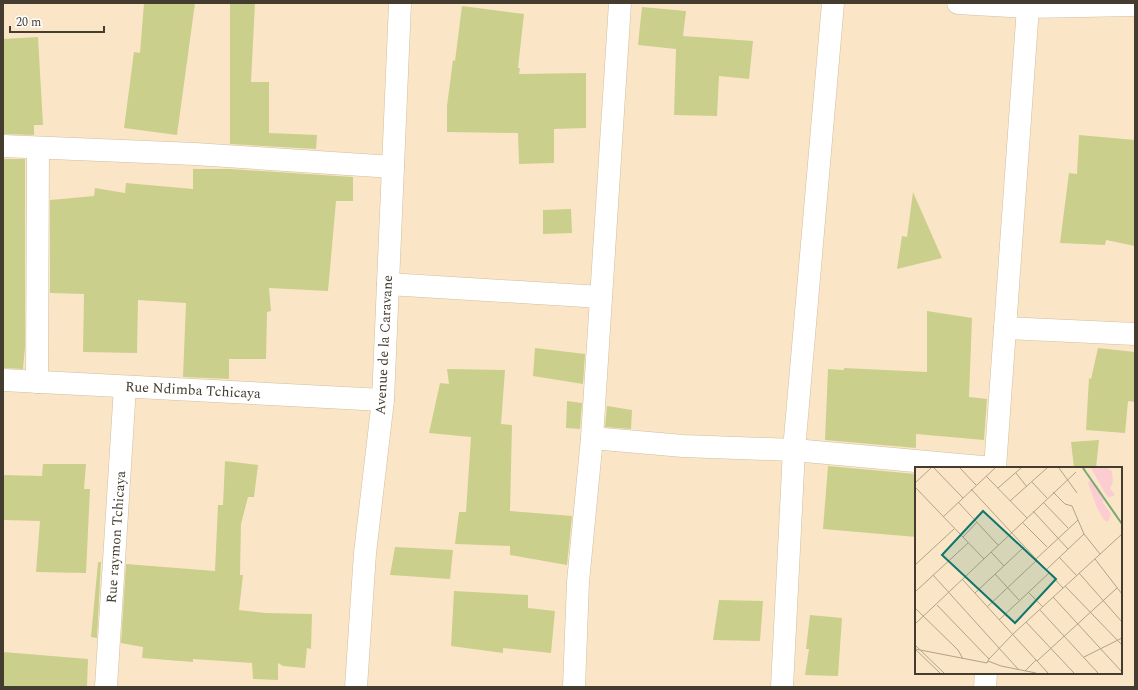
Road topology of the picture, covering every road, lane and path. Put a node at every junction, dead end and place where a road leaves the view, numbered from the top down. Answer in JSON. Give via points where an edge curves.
{"nodes":[{"id":1,"x":400,"y":3,"type":"edge"},
{"id":2,"x":620,"y":3,"type":"edge"},
{"id":3,"x":833,"y":3,"type":"edge"},
{"id":4,"x":958,"y":3,"type":"edge"},
{"id":5,"x":980,"y":4,"type":"edge"},
{"id":6,"x":1135,"y":5,"type":"edge"},
{"id":7,"x":1028,"y":7,"type":"junction"},
{"id":8,"x":3,"y":146,"type":"edge"},
{"id":9,"x":38,"y":148,"type":"junction"},
{"id":10,"x":393,"y":166,"type":"junction"},
{"id":11,"x":388,"y":284,"type":"junction"},
{"id":12,"x":601,"y":297,"type":"junction"},
{"id":13,"x":1005,"y":328,"type":"junction"},
{"id":14,"x":1135,"y":334,"type":"edge"},
{"id":15,"x":3,"y":380,"type":"edge"},
{"id":16,"x":37,"y":382,"type":"junction"},
{"id":17,"x":125,"y":387,"type":"junction"},
{"id":18,"x":383,"y":400,"type":"junction"},
{"id":19,"x":592,"y":438,"type":"junction"},
{"id":20,"x":794,"y":450,"type":"junction"},
{"id":21,"x":983,"y":467,"type":"edge"},
{"id":22,"x":994,"y":467,"type":"edge"},
{"id":23,"x":986,"y":674,"type":"edge"},
{"id":24,"x":106,"y":687,"type":"edge"},
{"id":25,"x":356,"y":687,"type":"edge"},
{"id":26,"x":574,"y":687,"type":"edge"},
{"id":27,"x":782,"y":687,"type":"edge"},
{"id":28,"x":985,"y":687,"type":"edge"}],
"edges":[{"from":1,"to":10,"type":"street","name":"Avenue de la Caravane"},
{"from":2,"to":12,"type":"street"},
{"from":3,"to":20,"type":"street"},
{"from":4,"to":5,"type":"street"},
{"from":5,"to":7,"type":"street"},
{"from":6,"to":7,"type":"street"},
{"from":7,"to":13,"type":"street"},
{"from":8,"to":9,"type":"street"},
{"from":9,"to":10,"type":"street"},
{"from":9,"to":16,"type":"street"},
{"from":10,"to":11,"type":"street","name":"Avenue de la Caravane"},
{"from":11,"to":12,"type":"street"},
{"from":11,"to":18,"type":"street","name":"Avenue de la Caravane"},
{"from":12,"to":19,"type":"street"},
{"from":13,"to":14,"type":"street"},
{"from":13,"to":22,"type":"street"},
{"from":15,"to":16,"type":"street","name":"Rue Ndimba Tchicaya"},
{"from":16,"to":17,"type":"street","name":"Rue Ndimba Tchicaya"},
{"from":17,"to":18,"type":"street","name":"Rue Ndimba Tchicaya"},
{"from":17,"to":24,"type":"street","name":"Rue raymon Tchicaya"},
{"from":18,"to":25,"type":"street","name":"Avenue de la Caravane","via":[[365,553]]},
{"from":19,"to":20,"type":"street","via":[[683,446]]},
{"from":19,"to":26,"type":"street","via":[[578,582]]},
{"from":20,"to":21,"type":"street"},
{"from":20,"to":27,"type":"street"},
{"from":23,"to":28,"type":"street"}]}
